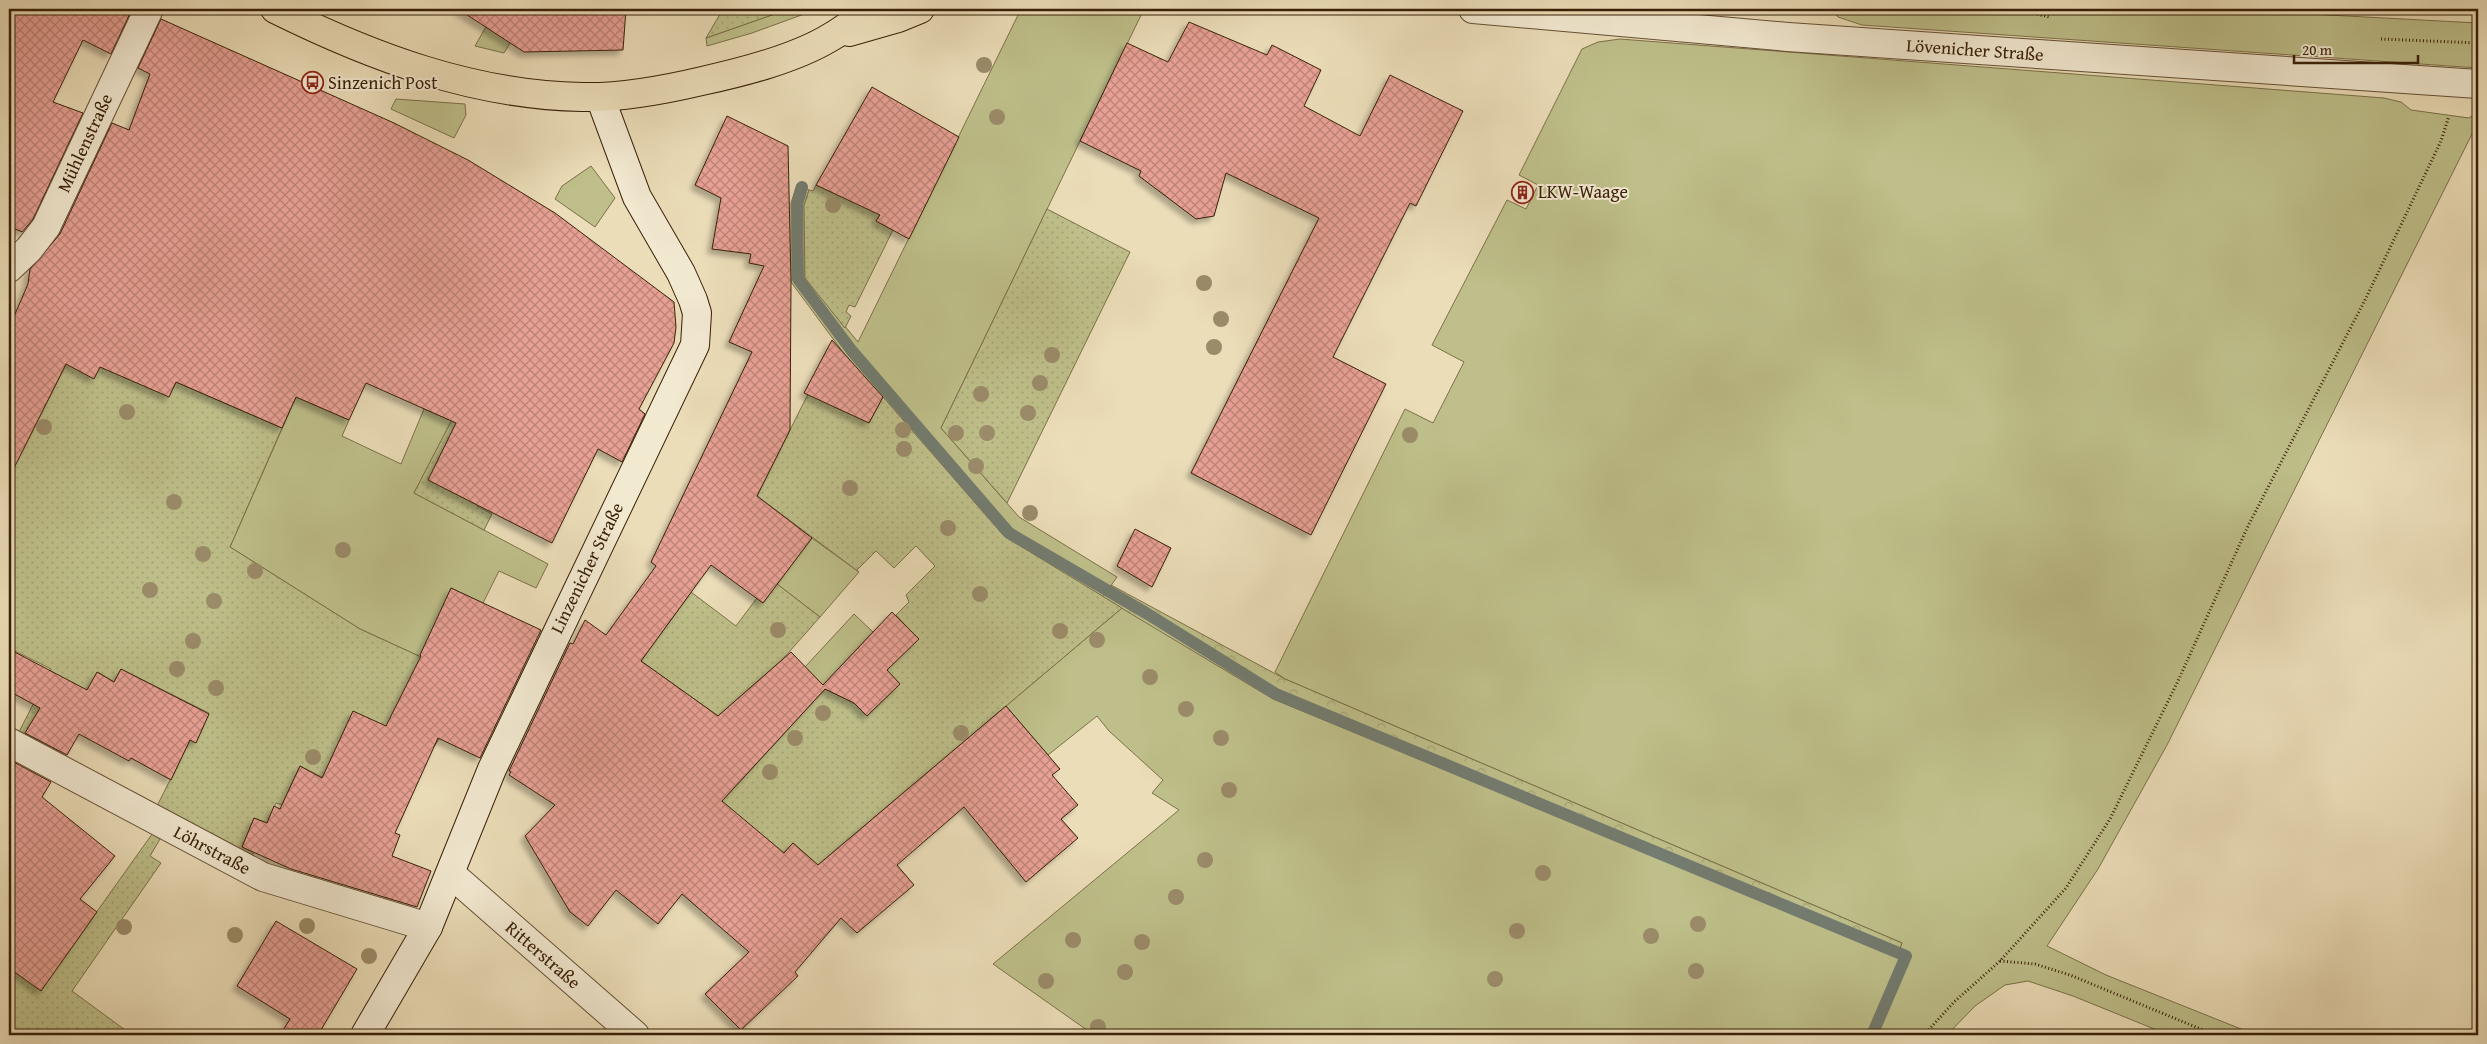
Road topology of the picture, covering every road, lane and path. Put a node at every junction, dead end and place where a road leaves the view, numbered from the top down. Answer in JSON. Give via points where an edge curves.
{"nodes":[{"id":1,"x":149,"y":9,"type":"edge"},
{"id":2,"x":275,"y":9,"type":"edge"},
{"id":3,"x":872,"y":9,"type":"edge"},
{"id":4,"x":920,"y":9,"type":"edge"},
{"id":5,"x":1473,"y":9,"type":"edge"},
{"id":6,"x":2017,"y":9,"type":"edge"},
{"id":7,"x":2053,"y":18,"type":"dead end"},
{"id":8,"x":831,"y":38,"type":"junction"},
{"id":9,"x":2470,"y":83,"type":"edge"},
{"id":10,"x":600,"y":96,"type":"junction"},
{"id":11,"x":9,"y":268,"type":"edge"},
{"id":12,"x":9,"y":742,"type":"edge"},
{"id":13,"x":451,"y":874,"type":"junction"},
{"id":14,"x":428,"y":927,"type":"junction"},
{"id":15,"x":2000,"y":961,"type":"junction"},
{"id":16,"x":365,"y":1035,"type":"edge"},
{"id":17,"x":635,"y":1035,"type":"edge"},
{"id":18,"x":1924,"y":1035,"type":"edge"},
{"id":19,"x":2215,"y":1035,"type":"edge"}],
"edges":[{"from":1,"to":11,"type":"street","name":"Mühlenstraße","via":[[46,227]]},
{"from":2,"to":10,"type":"main road","via":[[351,45],[441,75],[511,92]]},
{"from":3,"to":8,"type":"main road"},
{"from":4,"to":8,"type":"main road"},
{"from":5,"to":9,"type":"street","name":"Lövenicher Straße","via":[[1788,37]]},
{"from":6,"to":7,"type":"path"},
{"from":8,"to":10,"type":"main road","via":[[780,59],[717,78]]},
{"from":9,"to":15,"type":"path","via":[[2366,298],[2248,526],[2178,681],[2110,818],[2066,888]]},
{"from":10,"to":13,"type":"street","name":"Linzenicher Straße","via":[[637,197],[693,300],[697,313],[695,345],[492,769]]},
{"from":12,"to":14,"type":"street","name":"Löhrstraße","via":[[263,877]]},
{"from":13,"to":14,"type":"street","name":"Linzenicher Straße"},
{"from":13,"to":17,"type":"street","name":"Ritterstraße"},
{"from":14,"to":16,"type":"street","name":"Linzenicher Straße"},
{"from":15,"to":18,"type":"path","via":[[1954,1002]]},
{"from":15,"to":19,"type":"path","via":[[2035,964],[2070,976]]}]}
